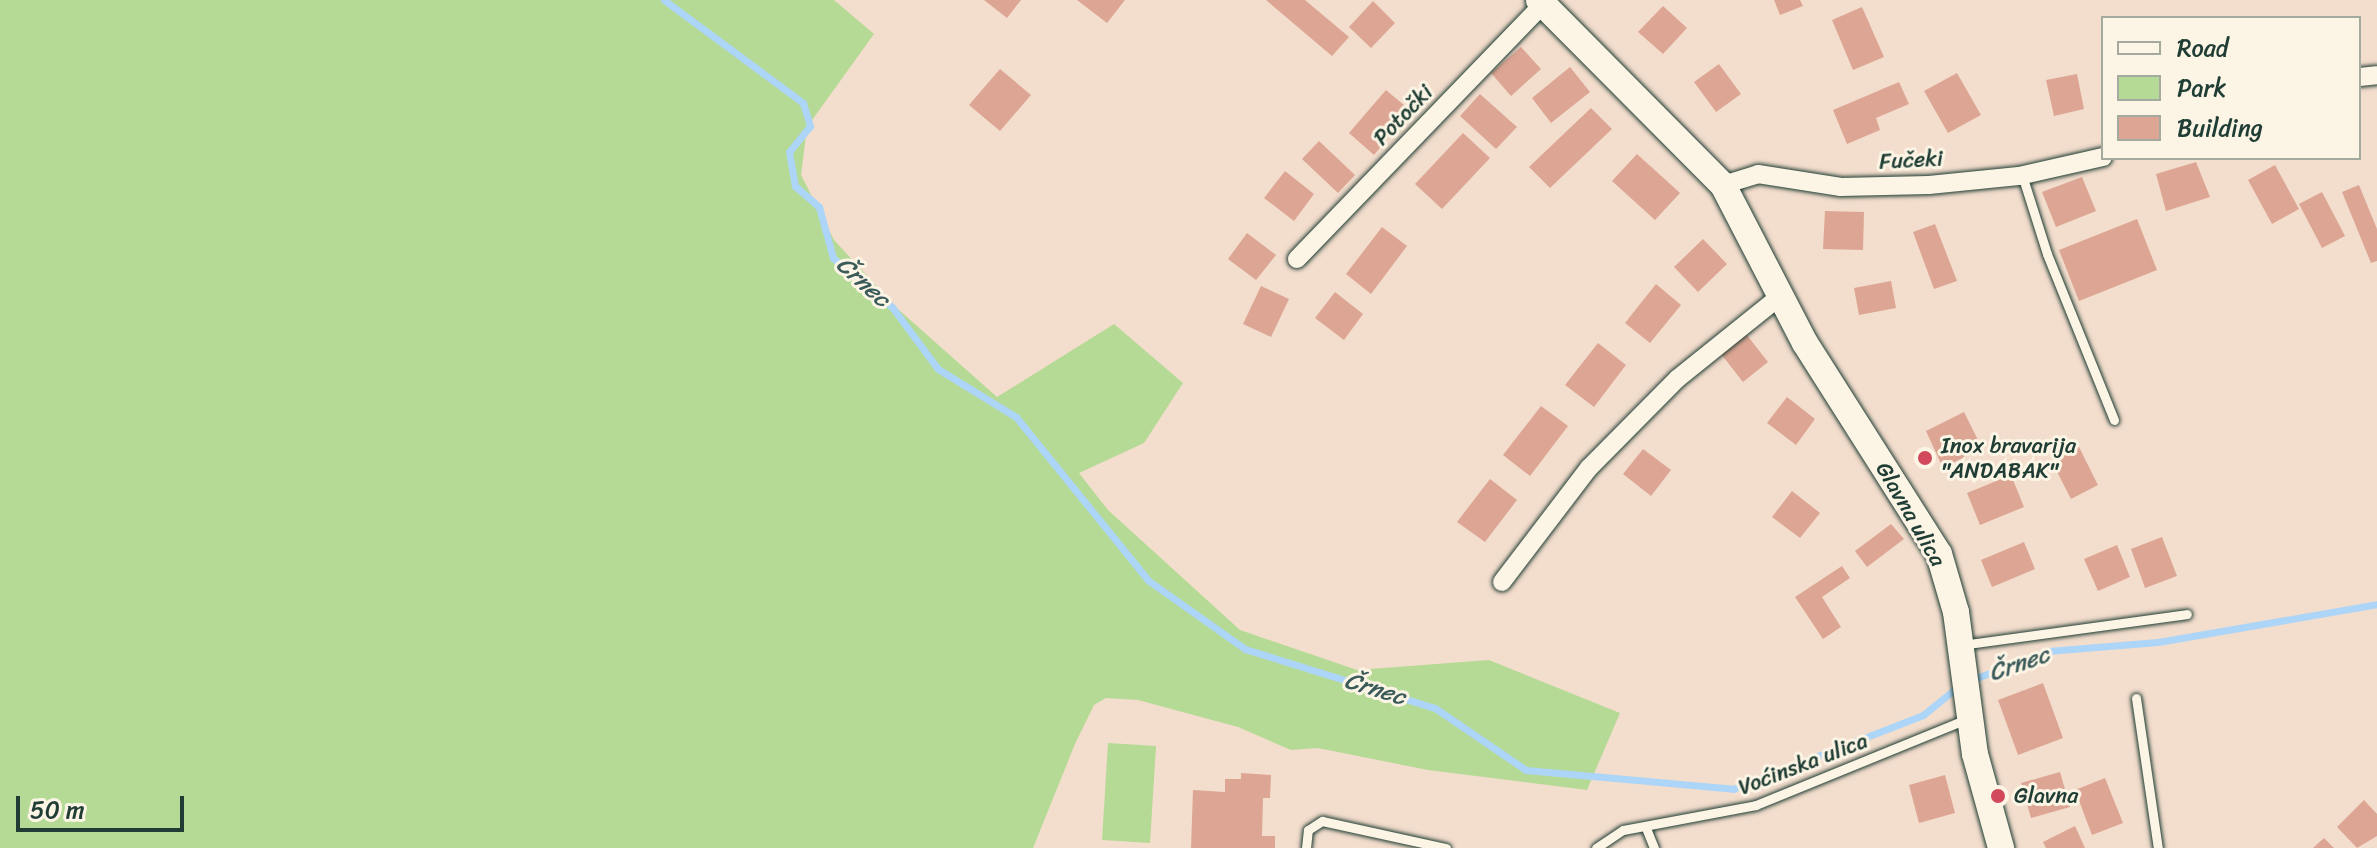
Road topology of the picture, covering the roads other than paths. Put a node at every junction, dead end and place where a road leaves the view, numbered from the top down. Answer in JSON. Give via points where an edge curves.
{"nodes":[{"id":1,"x":1541,"y":2,"type":"edge"},
{"id":2,"x":2101,"y":157,"type":"edge"},
{"id":3,"x":2022,"y":175,"type":"junction"},
{"id":4,"x":1723,"y":185,"type":"junction"},
{"id":5,"x":1297,"y":259,"type":"dead end"},
{"id":6,"x":1779,"y":297,"type":"junction"},
{"id":7,"x":2114,"y":420,"type":"dead end"},
{"id":8,"x":1502,"y":582,"type":"dead end"},
{"id":9,"x":2187,"y":614,"type":"dead end"},
{"id":10,"x":1962,"y":657,"type":"junction"},
{"id":11,"x":2136,"y":698,"type":"dead end"},
{"id":12,"x":1967,"y":707,"type":"junction"},
{"id":13,"x":1646,"y":828,"type":"junction"},
{"id":14,"x":1306,"y":848,"type":"edge"},
{"id":15,"x":1446,"y":848,"type":"edge"},
{"id":16,"x":1596,"y":848,"type":"edge"},
{"id":17,"x":1654,"y":848,"type":"edge"},
{"id":18,"x":2001,"y":848,"type":"edge"},
{"id":19,"x":2158,"y":848,"type":"edge"}],
"edges":[{"from":1,"to":4,"type":"street","name":"Glavna ulica"},
{"from":1,"to":5,"type":"street","name":"Potočki"},
{"from":2,"to":3,"type":"street","name":"Fučeki"},
{"from":3,"to":4,"type":"street","name":"Fučeki","via":[[1841,187],[1758,174]]},
{"from":3,"to":7,"type":"lane","via":[[2047,254]]},
{"from":4,"to":6,"type":"street","name":"Glavna ulica"},
{"from":6,"to":8,"type":"street","via":[[1677,379],[1589,468]]},
{"from":6,"to":10,"type":"street","name":"Glavna ulica","via":[[1939,554]]},
{"from":9,"to":10,"type":"lane"},
{"from":10,"to":12,"type":"street","name":"Glavna ulica"},
{"from":11,"to":19,"type":"lane"},
{"from":12,"to":13,"type":"lane","name":"Voćinska ulica","via":[[1756,805]]},
{"from":12,"to":18,"type":"street","name":"Glavna ulica"},
{"from":13,"to":16,"type":"lane","name":"Voćinska ulica","via":[[1623,830]]},
{"from":13,"to":17,"type":"lane"},
{"from":14,"to":15,"type":"lane","via":[[1308,830],[1322,821]]}]}
